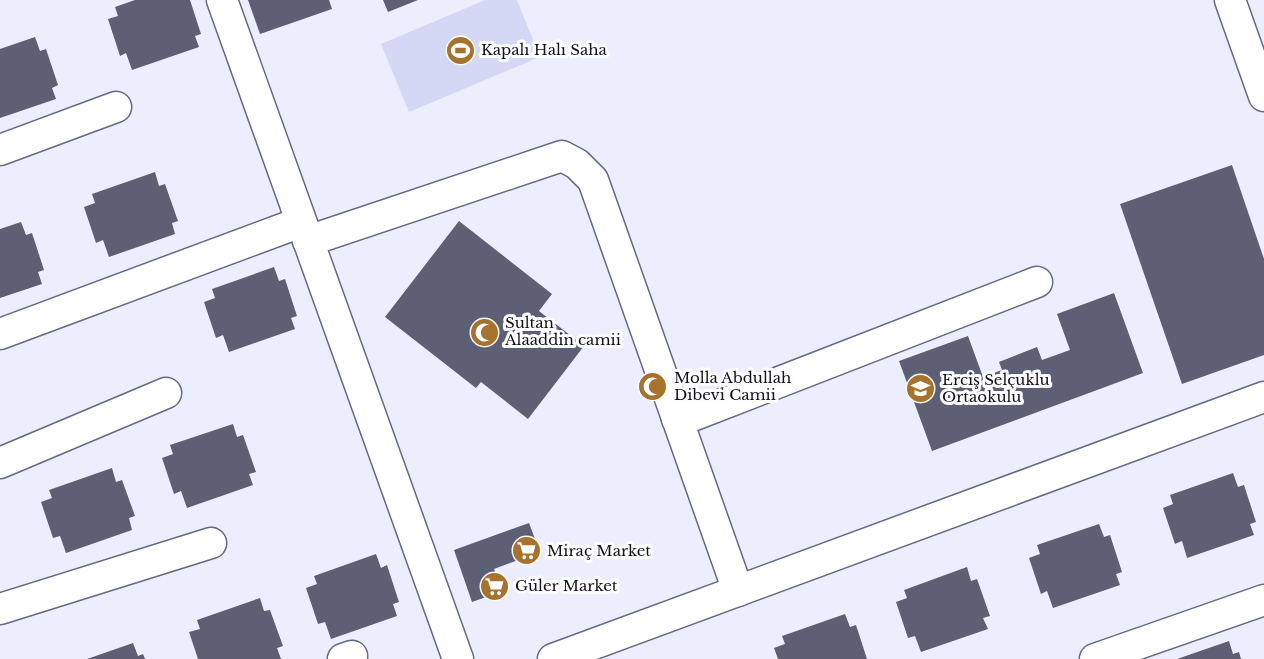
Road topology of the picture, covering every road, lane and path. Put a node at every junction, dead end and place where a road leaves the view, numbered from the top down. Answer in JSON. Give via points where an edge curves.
{"nodes":[{"id":1,"x":222,"y":0,"type":"edge"},
{"id":2,"x":1230,"y":0,"type":"edge"},
{"id":3,"x":1264,"y":96,"type":"edge"},
{"id":4,"x":116,"y":107,"type":"dead end"},
{"id":5,"x":0,"y":150,"type":"edge"},
{"id":6,"x":305,"y":231,"type":"junction"},
{"id":7,"x":1037,"y":282,"type":"dead end"},
{"id":8,"x":0,"y":334,"type":"edge"},
{"id":9,"x":166,"y":393,"type":"dead end"},
{"id":10,"x":1264,"y":398,"type":"edge"},
{"id":11,"x":678,"y":419,"type":"junction"},
{"id":12,"x":0,"y":463,"type":"edge"},
{"id":13,"x":211,"y":543,"type":"dead end"},
{"id":14,"x":738,"y":591,"type":"junction"},
{"id":15,"x":1264,"y":600,"type":"edge"},
{"id":16,"x":0,"y":609,"type":"edge"},
{"id":17,"x":458,"y":659,"type":"edge"},
{"id":18,"x":553,"y":659,"type":"edge"},
{"id":19,"x":1095,"y":659,"type":"edge"}],
"edges":[{"from":1,"to":6,"type":"street"},
{"from":2,"to":3,"type":"street"},
{"from":4,"to":5,"type":"street"},
{"from":6,"to":8,"type":"street"},
{"from":6,"to":11,"type":"street","via":[[562,156],[593,180]]},
{"from":6,"to":17,"type":"street"},
{"from":7,"to":11,"type":"street"},
{"from":9,"to":12,"type":"street"},
{"from":10,"to":14,"type":"street"},
{"from":11,"to":14,"type":"street"},
{"from":13,"to":16,"type":"street"},
{"from":14,"to":18,"type":"street"},
{"from":15,"to":19,"type":"street"}]}
